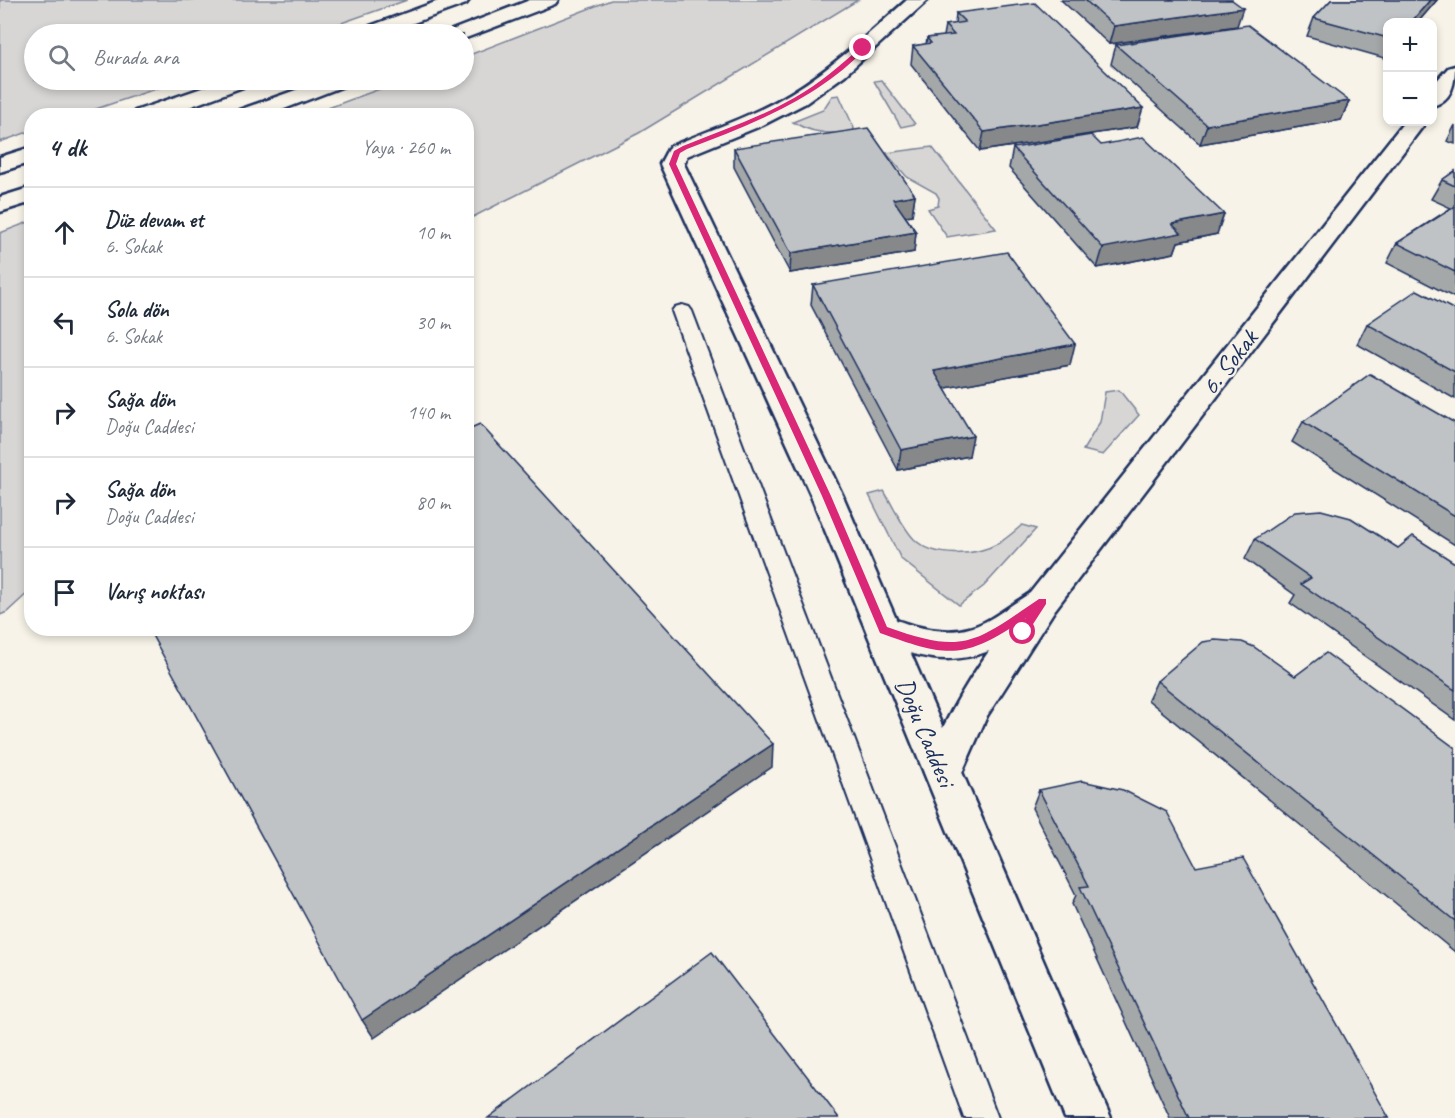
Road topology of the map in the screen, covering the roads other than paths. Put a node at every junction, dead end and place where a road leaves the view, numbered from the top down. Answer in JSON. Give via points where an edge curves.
{"nodes":[{"id":1,"x":459,"y":0,"type":"edge"},
{"id":2,"x":548,"y":0,"type":"edge"},
{"id":3,"x":918,"y":0,"type":"edge"},
{"id":4,"x":393,"y":24,"type":"edge"},
{"id":5,"x":474,"y":28,"type":"edge"},
{"id":6,"x":1455,"y":72,"type":"edge"},
{"id":7,"x":216,"y":90,"type":"edge"},
{"id":8,"x":315,"y":90,"type":"edge"},
{"id":9,"x":1437,"y":94,"type":"edge"},
{"id":10,"x":165,"y":108,"type":"edge"},
{"id":11,"x":266,"y":108,"type":"edge"},
{"id":12,"x":1412,"y":126,"type":"edge"},
{"id":13,"x":24,"y":157,"type":"edge"},
{"id":14,"x":0,"y":165,"type":"edge"},
{"id":15,"x":24,"y":197,"type":"edge"},
{"id":16,"x":0,"y":205,"type":"edge"},
{"id":17,"x":682,"y":311,"type":"dead end"},
{"id":18,"x":1042,"y":602,"type":"junction"},
{"id":19,"x":883,"y":630,"type":"junction"},
{"id":20,"x":943,"y":772,"type":"junction"},
{"id":21,"x":981,"y":1118,"type":"edge"},
{"id":22,"x":1088,"y":1118,"type":"edge"}],
"edges":[{"from":1,"to":4,"type":"main road"},
{"from":2,"to":5,"type":"main road"},
{"from":3,"to":19,"type":"main road","name":"Doğu Caddesi","via":[[820,84],[780,109],[676,152],[672,164],[826,496]]},
{"from":6,"to":9,"type":"main road"},
{"from":7,"to":10,"type":"main road"},
{"from":8,"to":11,"type":"main road"},
{"from":12,"to":18,"type":"main road","name":"6. Sokak"},
{"from":13,"to":14,"type":"main road"},
{"from":15,"to":16,"type":"main road"},
{"from":17,"to":21,"type":"lane"},
{"from":18,"to":19,"type":"main road","name":"6. Sokak","via":[[991,636],[970,645],[939,647]]},
{"from":18,"to":20,"type":"main road","name":"6. Sokak","via":[[968,713]]},
{"from":19,"to":20,"type":"main road","name":"Doğu Caddesi"},
{"from":20,"to":22,"type":"main road","name":"Doğu Caddesi"}]}
